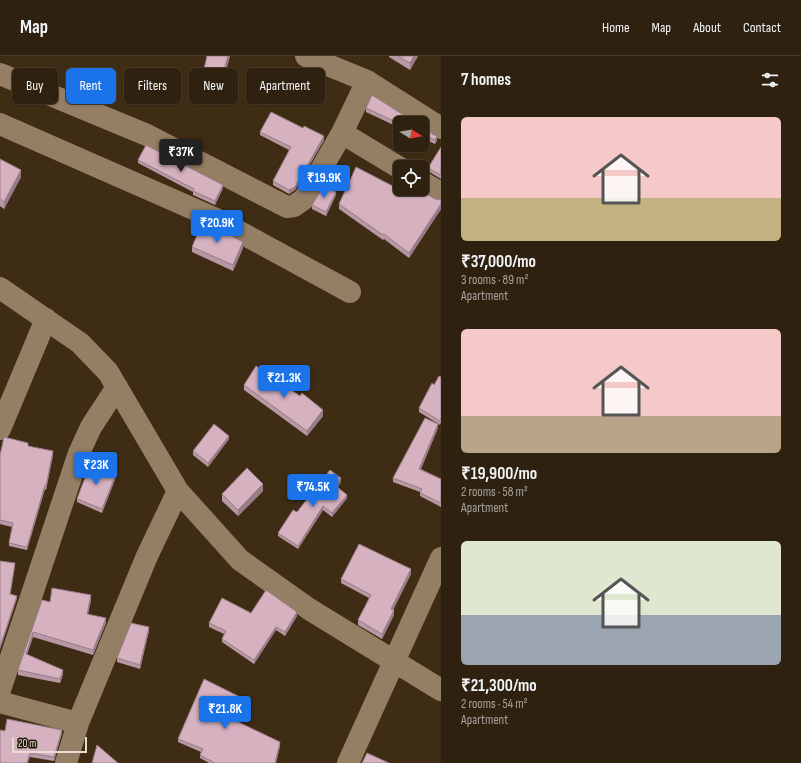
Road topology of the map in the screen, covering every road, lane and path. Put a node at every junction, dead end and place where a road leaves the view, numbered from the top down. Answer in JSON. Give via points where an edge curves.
{"nodes":[{"id":1,"x":306,"y":56,"type":"edge"},
{"id":2,"x":0,"y":74,"type":"edge"},
{"id":3,"x":367,"y":81,"type":"junction"},
{"id":4,"x":0,"y":124,"type":"edge"},
{"id":5,"x":441,"y":128,"type":"edge"},
{"id":6,"x":342,"y":133,"type":"junction"},
{"id":7,"x":393,"y":164,"type":"edge"},
{"id":8,"x":429,"y":186,"type":"edge"},
{"id":9,"x":441,"y":193,"type":"edge"},
{"id":10,"x":0,"y":288,"type":"edge"},
{"id":11,"x":350,"y":292,"type":"dead end"},
{"id":12,"x":46,"y":319,"type":"junction"},
{"id":13,"x":117,"y":387,"type":"junction"},
{"id":14,"x":0,"y":428,"type":"edge"},
{"id":15,"x":178,"y":491,"type":"junction"},
{"id":16,"x":441,"y":558,"type":"edge"},
{"id":17,"x":393,"y":661,"type":"junction"},
{"id":18,"x":0,"y":690,"type":"edge"},
{"id":19,"x":441,"y":690,"type":"edge"},
{"id":20,"x":0,"y":702,"type":"edge"},
{"id":21,"x":78,"y":723,"type":"junction"},
{"id":22,"x":66,"y":763,"type":"edge"},
{"id":23,"x":348,"y":763,"type":"edge"}],
"edges":[{"from":1,"to":3,"type":"street"},
{"from":2,"to":6,"type":"street","via":[[147,135],[287,207],[294,206],[304,199]]},
{"from":3,"to":5,"type":"street"},
{"from":3,"to":6,"type":"street"},
{"from":4,"to":11,"type":"street","via":[[214,218]]},
{"from":6,"to":7,"type":"street"},
{"from":8,"to":9,"type":"street"},
{"from":10,"to":12,"type":"street"},
{"from":12,"to":13,"type":"street","via":[[80,343],[108,372]]},
{"from":12,"to":14,"type":"street"},
{"from":13,"to":15,"type":"street"},
{"from":13,"to":18,"type":"street","via":[[91,427],[79,452]]},
{"from":15,"to":17,"type":"street","via":[[240,560],[309,609]]},
{"from":15,"to":21,"type":"street","via":[[147,556]]},
{"from":16,"to":17,"type":"street"},
{"from":17,"to":19,"type":"street"},
{"from":17,"to":23,"type":"street"},
{"from":20,"to":21,"type":"street"},
{"from":21,"to":22,"type":"street"}]}
